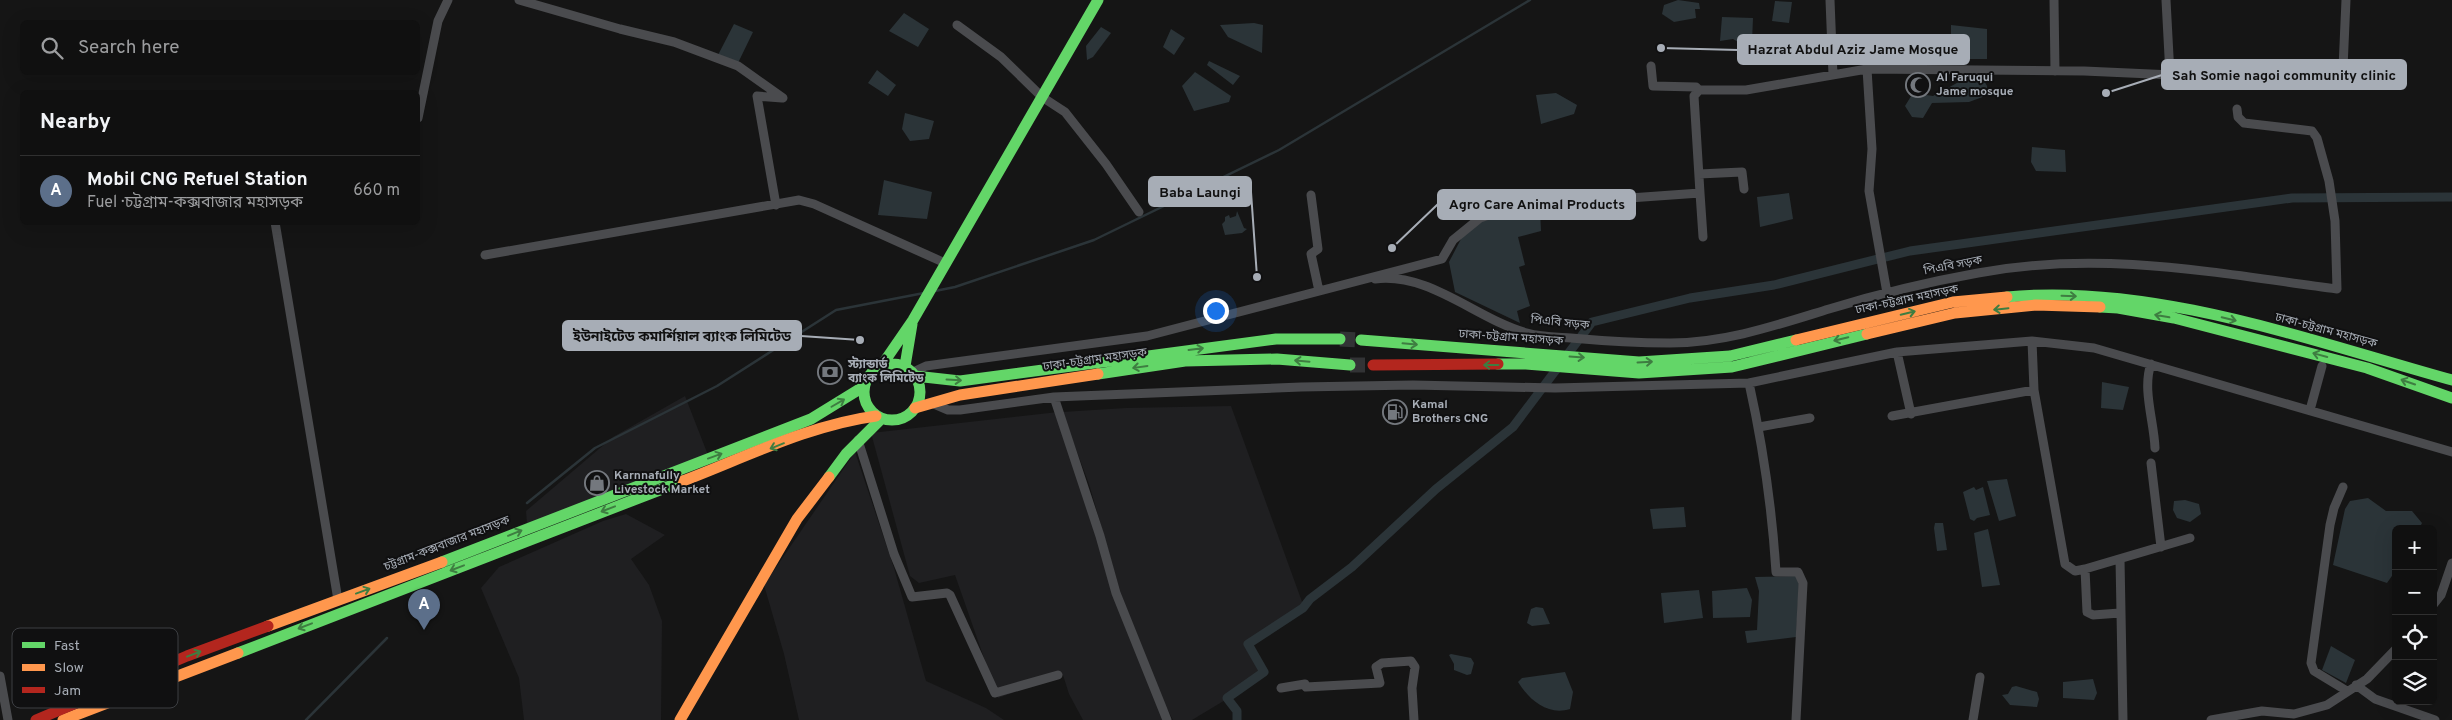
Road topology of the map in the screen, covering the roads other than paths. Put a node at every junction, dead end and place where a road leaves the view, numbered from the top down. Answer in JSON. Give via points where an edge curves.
{"nodes":[{"id":1,"x":448,"y":0,"type":"edge"},
{"id":2,"x":519,"y":0,"type":"edge"},
{"id":3,"x":1098,"y":0,"type":"edge"},
{"id":4,"x":1830,"y":0,"type":"edge"},
{"id":5,"x":2054,"y":0,"type":"edge"},
{"id":6,"x":2166,"y":0,"type":"edge"},
{"id":7,"x":2346,"y":0,"type":"edge"},
{"id":8,"x":957,"y":25,"type":"dead end"},
{"id":9,"x":1651,"y":66,"type":"dead end"},
{"id":10,"x":1867,"y":69,"type":"junction"},
{"id":11,"x":2055,"y":71,"type":"junction"},
{"id":12,"x":1834,"y":75,"type":"junction"},
{"id":13,"x":2170,"y":75,"type":"junction"},
{"id":14,"x":1700,"y":90,"type":"junction"},
{"id":15,"x":1042,"y":97,"type":"junction"},
{"id":16,"x":420,"y":108,"type":"edge"},
{"id":17,"x":2237,"y":109,"type":"dead end"},
{"id":18,"x":1699,"y":174,"type":"junction"},
{"id":19,"x":1744,"y":189,"type":"dead end"},
{"id":20,"x":1700,"y":193,"type":"junction"},
{"id":21,"x":1311,"y":195,"type":"dead end"},
{"id":22,"x":776,"y":205,"type":"junction"},
{"id":23,"x":1139,"y":212,"type":"dead end"},
{"id":24,"x":276,"y":225,"type":"edge"},
{"id":25,"x":1703,"y":237,"type":"dead end"},
{"id":26,"x":485,"y":255,"type":"dead end"},
{"id":27,"x":946,"y":263,"type":"junction"},
{"id":28,"x":1344,"y":286,"type":"junction"},
{"id":29,"x":1319,"y":291,"type":"junction"},
{"id":30,"x":1887,"y":293,"type":"junction"},
{"id":31,"x":913,"y":320,"type":"junction"},
{"id":32,"x":1340,"y":339,"type":"tunnel mouth"},
{"id":33,"x":1361,"y":340,"type":"tunnel mouth"},
{"id":34,"x":2032,"y":341,"type":"junction"},
{"id":35,"x":1897,"y":352,"type":"junction"},
{"id":36,"x":2151,"y":364,"type":"junction"},
{"id":37,"x":882,"y":365,"type":"junction"},
{"id":38,"x":1350,"y":365,"type":"tunnel mouth"},
{"id":39,"x":1373,"y":365,"type":"tunnel mouth"},
{"id":40,"x":2322,"y":366,"type":"dead end"},
{"id":41,"x":911,"y":372,"type":"junction"},
{"id":42,"x":2452,"y":380,"type":"edge"},
{"id":43,"x":993,"y":383,"type":"junction"},
{"id":44,"x":1749,"y":384,"type":"junction"},
{"id":45,"x":863,"y":387,"type":"junction"},
{"id":46,"x":2034,"y":390,"type":"junction"},
{"id":47,"x":1054,"y":397,"type":"junction"},
{"id":48,"x":2451,"y":397,"type":"edge"},
{"id":49,"x":933,"y":403,"type":"junction"},
{"id":50,"x":915,"y":408,"type":"junction"},
{"id":51,"x":2310,"y":410,"type":"junction"},
{"id":52,"x":1911,"y":414,"type":"junction"},
{"id":53,"x":1892,"y":416,"type":"dead end"},
{"id":54,"x":878,"y":417,"type":"junction"},
{"id":55,"x":1810,"y":418,"type":"dead end"},
{"id":56,"x":1759,"y":427,"type":"junction"},
{"id":57,"x":858,"y":440,"type":"junction"},
{"id":58,"x":2155,"y":448,"type":"dead end"},
{"id":59,"x":2452,"y":452,"type":"edge"},
{"id":60,"x":2150,"y":463,"type":"dead end"},
{"id":61,"x":2343,"y":487,"type":"dead end"},
{"id":62,"x":2190,"y":538,"type":"dead end"},
{"id":63,"x":2161,"y":547,"type":"junction"},
{"id":64,"x":2120,"y":559,"type":"junction"},
{"id":65,"x":2452,"y":564,"type":"edge"},
{"id":66,"x":2086,"y":569,"type":"junction"},
{"id":67,"x":338,"y":600,"type":"junction"},
{"id":68,"x":2437,"y":600,"type":"edge"},
{"id":69,"x":2120,"y":614,"type":"junction"},
{"id":70,"x":2392,"y":653,"type":"edge"},
{"id":71,"x":178,"y":660,"type":"edge"},
{"id":72,"x":1058,"y":675,"type":"dead end"},
{"id":73,"x":0,"y":676,"type":"edge"},
{"id":74,"x":178,"y":676,"type":"edge"},
{"id":75,"x":1980,"y":677,"type":"dead end"},
{"id":76,"x":2356,"y":686,"type":"junction"},
{"id":77,"x":1282,"y":688,"type":"dead end"},
{"id":78,"x":2347,"y":691,"type":"junction"},
{"id":79,"x":65,"y":708,"type":"edge"},
{"id":80,"x":94,"y":708,"type":"edge"},
{"id":81,"x":2256,"y":716,"type":"edge"},
{"id":82,"x":8,"y":720,"type":"edge"},
{"id":83,"x":36,"y":720,"type":"edge"},
{"id":84,"x":63,"y":720,"type":"edge"},
{"id":85,"x":680,"y":720,"type":"edge"},
{"id":86,"x":1167,"y":720,"type":"edge"},
{"id":87,"x":1414,"y":720,"type":"edge"},
{"id":88,"x":1796,"y":720,"type":"edge"},
{"id":89,"x":1973,"y":720,"type":"edge"},
{"id":90,"x":2123,"y":720,"type":"edge"},
{"id":91,"x":2211,"y":720,"type":"edge"},
{"id":92,"x":2435,"y":720,"type":"edge"}],
"edges":[{"from":1,"to":16,"type":"street","via":[[438,21]]},
{"from":2,"to":22,"type":"street","via":[[674,42],[738,66],[782,98],[757,96]]},
{"from":3,"to":15,"type":"main road"},
{"from":4,"to":12,"type":"street"},
{"from":5,"to":11,"type":"street"},
{"from":6,"to":13,"type":"street"},
{"from":7,"to":13,"type":"street","via":[[2343,68],[2334,78]]},
{"from":8,"to":15,"type":"street","via":[[1001,57]]},
{"from":9,"to":14,"type":"street","via":[[1653,86],[1696,87]]},
{"from":10,"to":11,"type":"street"},
{"from":10,"to":12,"type":"street"},
{"from":10,"to":30,"type":"street","via":[[1872,149],[1869,191]]},
{"from":11,"to":13,"type":"street"},
{"from":12,"to":14,"type":"street","via":[[1746,90]]},
{"from":14,"to":18,"type":"street","via":[[1694,96]]},
{"from":15,"to":23,"type":"street","via":[[1065,112]]},
{"from":15,"to":27,"type":"main road"},
{"from":17,"to":30,"type":"street","name":"পিএবি সড়ক","via":[[2238,118],[2244,123],[2312,131],[2317,138],[2329,181],[2335,221],[2337,289],[2157,264],[2075,262],[1981,272]]},
{"from":18,"to":19,"type":"street","via":[[1742,172]]},
{"from":18,"to":20,"type":"street"},
{"from":20,"to":25,"type":"street"},
{"from":20,"to":28,"type":"street","via":[[1516,206],[1480,218],[1453,240],[1442,259]]},
{"from":21,"to":29,"type":"street","via":[[1318,249],[1311,254]]},
{"from":22,"to":26,"type":"street"},
{"from":22,"to":27,"type":"street","via":[[806,201]]},
{"from":24,"to":67,"type":"street"},
{"from":27,"to":31,"type":"main road"},
{"from":28,"to":29,"type":"street"},
{"from":28,"to":30,"type":"street","name":"পিএবি সড়ক","via":[[1378,278],[1410,282],[1428,287],[1529,334],[1616,342],[1672,343],[1736,335]]},
{"from":29,"to":41,"type":"street","via":[[1147,336],[926,366]]},
{"from":31,"to":37,"type":"main road"},
{"from":31,"to":41,"type":"main road"},
{"from":43,"to":32,"type":"main road","name":"ঢাকা-চট্টগ্রাম মহাসড়ক","one_way":true,"via":[[1267,340]]},
{"from":33,"to":42,"type":"main road","name":"ঢাকা-চট্টগ্রাম মহাসড়ক","one_way":true,"via":[[1639,362],[1730,356],[1953,302],[2036,294],[2120,297],[2265,328]]},
{"from":34,"to":35,"type":"street"},
{"from":34,"to":36,"type":"street","via":[[2094,348]]},
{"from":34,"to":46,"type":"street"},
{"from":35,"to":44,"type":"street"},
{"from":35,"to":52,"type":"street"},
{"from":36,"to":51,"type":"street"},
{"from":36,"to":58,"type":"street","via":[[2146,376]]},
{"from":37,"to":41,"type":"main road","via":[[894,363]]},
{"from":37,"to":45,"type":"main road","via":[[867,377]]},
{"from":38,"to":43,"type":"main road","name":"ঢাকা-চট্টগ্রাম মহাসড়ক","one_way":true,"via":[[1278,359],[1185,361]]},
{"from":48,"to":39,"type":"main road","name":"ঢাকা-চট্টগ্রাম মহাসড়ক","one_way":true,"via":[[2367,368],[2262,339],[2118,308],[2046,306],[1954,313],[1732,367],[1639,373],[1540,366]]},
{"from":40,"to":51,"type":"street"},
{"from":41,"to":43,"type":"main road","one_way":true},
{"from":41,"to":50,"type":"main road","via":[[920,386]]},
{"from":43,"to":49,"type":"main road"},
{"from":44,"to":47,"type":"street","via":[[1555,388],[1300,387]]},
{"from":44,"to":56,"type":"street"},
{"from":45,"to":54,"type":"main road","via":[[868,408]]},
{"from":67,"to":45,"type":"main road","name":"চট্টগ্রাম-কক্সবাজার মহাসড়ক","one_way":true,"via":[[811,419]]},
{"from":46,"to":52,"type":"street"},
{"from":46,"to":66,"type":"street","via":[[2065,564],[2076,571]]},
{"from":47,"to":49,"type":"street","via":[[960,410],[948,410]]},
{"from":47,"to":86,"type":"street","via":[[1116,592]]},
{"from":49,"to":50,"type":"main road"},
{"from":50,"to":54,"type":"main road","via":[[900,419]]},
{"from":51,"to":59,"type":"street"},
{"from":52,"to":53,"type":"street"},
{"from":54,"to":57,"type":"main road"},
{"from":54,"to":74,"type":"main road","name":"চট্টগ্রাম-কক্সবাজার মহাসড়ক","one_way":true,"via":[[847,420],[822,428]]},
{"from":55,"to":56,"type":"street"},
{"from":56,"to":88,"type":"street","via":[[1772,511],[1776,572],[1798,572],[1803,583]]},
{"from":57,"to":72,"type":"street","via":[[894,554],[912,597],[950,595],[995,693]]},
{"from":57,"to":85,"type":"main road","via":[[797,519]]},
{"from":60,"to":63,"type":"street"},
{"from":61,"to":78,"type":"street","via":[[2330,525],[2311,663],[2314,671]]},
{"from":62,"to":63,"type":"street"},
{"from":63,"to":64,"type":"street"},
{"from":64,"to":66,"type":"street"},
{"from":64,"to":69,"type":"street"},
{"from":65,"to":68,"type":"street"},
{"from":66,"to":69,"type":"street","via":[[2088,612],[2093,615]]},
{"from":71,"to":67,"type":"main road","name":"চট্টগ্রাম-কক্সবাজার মহাসড়ক","one_way":true},
{"from":69,"to":90,"type":"street"},
{"from":70,"to":76,"type":"street"},
{"from":73,"to":82,"type":"street"},
{"from":75,"to":89,"type":"street"},
{"from":76,"to":78,"type":"street"},
{"from":76,"to":92,"type":"street","via":[[2375,699]]},
{"from":77,"to":87,"type":"street","via":[[1305,684],[1306,687],[1380,683],[1376,667],[1382,663],[1411,661],[1415,667],[1412,688]]},
{"from":78,"to":81,"type":"street","via":[[2327,705],[2294,714]]},
{"from":83,"to":79,"type":"main road","name":"চট্টগ্রাম-কক্সবাজার মহাসড়ক","one_way":true},
{"from":80,"to":84,"type":"main road","name":"চট্টগ্রাম-কক্সবাজার মহাসড়ক","one_way":true},
{"from":81,"to":91,"type":"street"}]}
